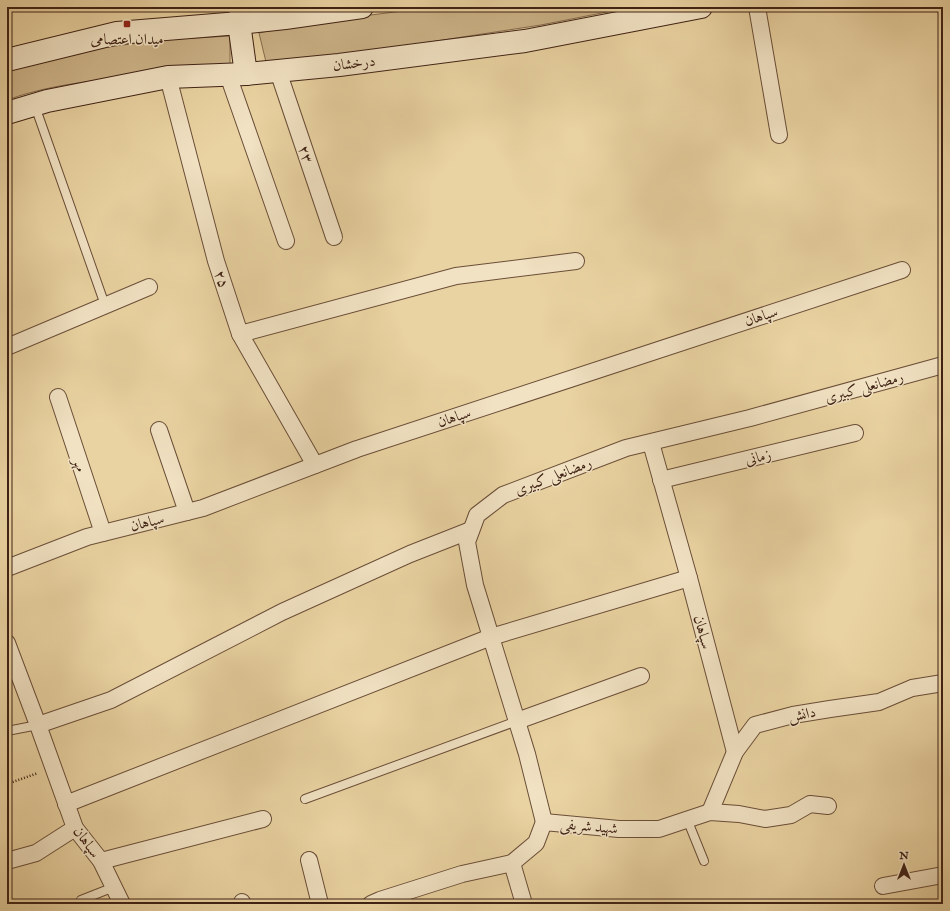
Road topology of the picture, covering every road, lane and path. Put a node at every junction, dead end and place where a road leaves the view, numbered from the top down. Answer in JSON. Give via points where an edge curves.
{"nodes":[{"id":1,"x":362,"y":7,"type":"edge"},
{"id":2,"x":701,"y":7,"type":"edge"},
{"id":3,"x":757,"y":7,"type":"edge"},
{"id":4,"x":238,"y":15,"type":"edge"},
{"id":5,"x":7,"y":60,"type":"edge"},
{"id":6,"x":278,"y":71,"type":"junction"},
{"id":7,"x":237,"y":74,"type":"junction"},
{"id":8,"x":168,"y":77,"type":"junction"},
{"id":9,"x":34,"y":105,"type":"junction"},
{"id":10,"x":7,"y":114,"type":"edge"},
{"id":11,"x":779,"y":135,"type":"dead end"},
{"id":12,"x":334,"y":237,"type":"dead end"},
{"id":13,"x":286,"y":241,"type":"dead end"},
{"id":14,"x":576,"y":261,"type":"dead end"},
{"id":15,"x":902,"y":270,"type":"dead end"},
{"id":16,"x":149,"y":287,"type":"dead end"},
{"id":17,"x":106,"y":305,"type":"junction"},
{"id":18,"x":240,"y":334,"type":"junction"},
{"id":19,"x":7,"y":347,"type":"edge"},
{"id":20,"x":943,"y":365,"type":"edge"},
{"id":21,"x":58,"y":397,"type":"dead end"},
{"id":22,"x":159,"y":430,"type":"dead end"},
{"id":23,"x":854,"y":433,"type":"dead end"},
{"id":24,"x":650,"y":443,"type":"junction"},
{"id":25,"x":315,"y":465,"type":"junction"},
{"id":26,"x":661,"y":480,"type":"junction"},
{"id":27,"x":187,"y":512,"type":"junction"},
{"id":28,"x":472,"y":530,"type":"junction"},
{"id":29,"x":102,"y":533,"type":"junction"},
{"id":30,"x":7,"y":568,"type":"edge"},
{"id":31,"x":689,"y":578,"type":"junction"},
{"id":32,"x":491,"y":637,"type":"junction"},
{"id":33,"x":7,"y":643,"type":"edge"},
{"id":34,"x":641,"y":676,"type":"dead end"},
{"id":35,"x":943,"y":683,"type":"edge"},
{"id":36,"x":517,"y":721,"type":"junction"},
{"id":37,"x":38,"y":724,"type":"junction"},
{"id":38,"x":7,"y":731,"type":"edge"},
{"id":39,"x":735,"y":752,"type":"junction"},
{"id":40,"x":53,"y":767,"type":"junction"},
{"id":41,"x":7,"y":784,"type":"edge"},
{"id":42,"x":305,"y":799,"type":"dead end"},
{"id":43,"x":66,"y":804,"type":"junction"},
{"id":44,"x":828,"y":806,"type":"dead end"},
{"id":45,"x":710,"y":812,"type":"junction"},
{"id":46,"x":263,"y":819,"type":"dead end"},
{"id":47,"x":687,"y":819,"type":"junction"},
{"id":48,"x":544,"y":822,"type":"junction"},
{"id":49,"x":75,"y":828,"type":"junction"},
{"id":50,"x":309,"y":860,"type":"dead end"},
{"id":51,"x":7,"y":861,"type":"edge"},
{"id":52,"x":101,"y":861,"type":"junction"},
{"id":53,"x":704,"y":861,"type":"dead end"},
{"id":54,"x":512,"y":863,"type":"junction"},
{"id":55,"x":943,"y":875,"type":"edge"},
{"id":56,"x":883,"y":886,"type":"dead end"},
{"id":57,"x":114,"y":887,"type":"junction"},
{"id":58,"x":81,"y":900,"type":"dead end"},
{"id":59,"x":378,"y":902,"type":"edge"},
{"id":60,"x":122,"y":904,"type":"edge"},
{"id":61,"x":320,"y":904,"type":"edge"},
{"id":62,"x":524,"y":904,"type":"edge"}],
"edges":[{"from":1,"to":4,"type":"main road","via":[[285,18]]},
{"from":2,"to":6,"type":"main road","name":"درخشان","via":[[525,41]]},
{"from":3,"to":11,"type":"street"},
{"from":4,"to":5,"type":"main road","via":[[117,33]]},
{"from":4,"to":7,"type":"main road"},
{"from":6,"to":7,"type":"main road","name":"درخشان"},
{"from":6,"to":12,"type":"street","name":"۲۳"},
{"from":7,"to":8,"type":"main road","name":"درخشان"},
{"from":7,"to":13,"type":"street"},
{"from":8,"to":9,"type":"main road","name":"درخشان"},
{"from":8,"to":18,"type":"street","name":"۲۵","via":[[216,261]]},
{"from":9,"to":10,"type":"main road","name":"درخشان"},
{"from":9,"to":17,"type":"lane"},
{"from":14,"to":18,"type":"street","via":[[456,276]]},
{"from":15,"to":25,"type":"street","name":"سپاهان"},
{"from":16,"to":17,"type":"street"},
{"from":17,"to":19,"type":"street"},
{"from":18,"to":25,"type":"street","name":"۲۵"},
{"from":20,"to":24,"type":"street","name":"رمضانعلی کبیری"},
{"from":21,"to":29,"type":"street","name":"مهر"},
{"from":22,"to":27,"type":"street"},
{"from":23,"to":26,"type":"street","name":"زمانی"},
{"from":24,"to":26,"type":"street","name":"سپاهان"},
{"from":24,"to":28,"type":"street","name":"رمضانعلی کبیری","via":[[626,448],[503,496],[477,515]]},
{"from":25,"to":27,"type":"street","name":"سپاهان"},
{"from":26,"to":31,"type":"street","name":"سپاهان"},
{"from":27,"to":29,"type":"street","name":"سپاهان"},
{"from":28,"to":32,"type":"street","name":"رمضانعلی کبیری","via":[[467,542],[475,585]]},
{"from":28,"to":37,"type":"street","via":[[410,554],[282,612],[111,700]]},
{"from":29,"to":30,"type":"street","name":"سپاهان"},
{"from":31,"to":32,"type":"street"},
{"from":31,"to":39,"type":"street","name":"سپاهان"},
{"from":32,"to":36,"type":"street","name":"رمضانعلی کبیری"},
{"from":32,"to":43,"type":"street"},
{"from":33,"to":37,"type":"street","name":"سپاهان"},
{"from":34,"to":36,"type":"street"},
{"from":35,"to":39,"type":"street","name":"دانش","via":[[912,688],[879,702],[793,715],[755,726]]},
{"from":36,"to":42,"type":"lane"},
{"from":36,"to":48,"type":"street","name":"رمضانعلی کبیری"},
{"from":37,"to":38,"type":"lane"},
{"from":37,"to":40,"type":"street","name":"سپاهان"},
{"from":39,"to":45,"type":"street","name":"دانش"},
{"from":40,"to":41,"type":"path"},
{"from":40,"to":43,"type":"street","name":"سپاهان"},
{"from":43,"to":49,"type":"street","name":"سپاهان"},
{"from":44,"to":45,"type":"street","name":"شهید شریفی","via":[[810,804],[791,815],[765,819]]},
{"from":45,"to":47,"type":"street","name":"شهید شریفی"},
{"from":46,"to":52,"type":"street"},
{"from":47,"to":48,"type":"street","name":"شهید شریفی","via":[[659,829],[619,829]]},
{"from":47,"to":53,"type":"lane"},
{"from":48,"to":54,"type":"street","name":"شهید شریفی","via":[[536,843]]},
{"from":49,"to":51,"type":"street","via":[[36,853]]},
{"from":49,"to":52,"type":"street","name":"سپاهان"},
{"from":50,"to":61,"type":"street"},
{"from":52,"to":57,"type":"street","name":"سپاهان"},
{"from":54,"to":59,"type":"street","name":"شهید شریفی","via":[[462,874]]},
{"from":54,"to":62,"type":"street"},
{"from":55,"to":56,"type":"street"},
{"from":57,"to":58,"type":"lane"},
{"from":57,"to":60,"type":"street","name":"سپاهان"}]}
